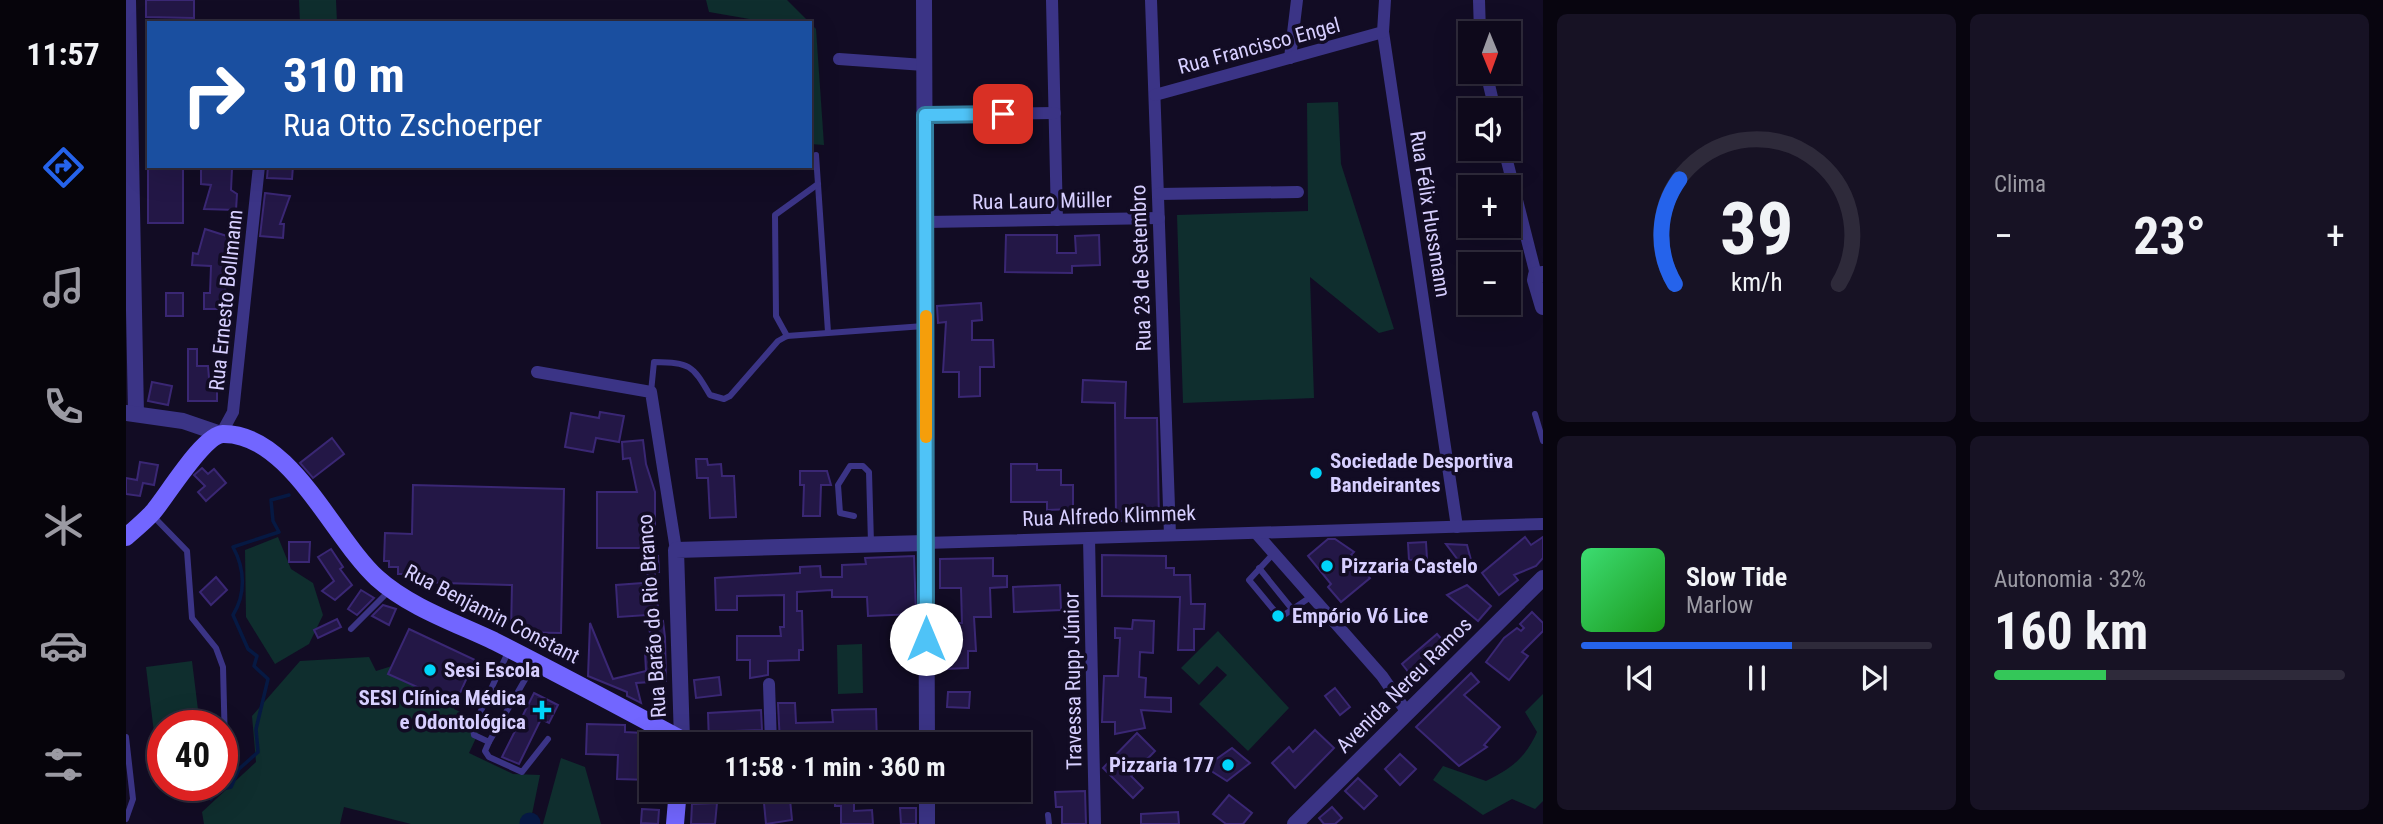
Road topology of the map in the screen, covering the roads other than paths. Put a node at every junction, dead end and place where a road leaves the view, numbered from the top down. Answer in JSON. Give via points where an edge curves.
{"nodes":[{"id":1,"x":128,"y":0,"type":"edge"},
{"id":2,"x":924,"y":0,"type":"edge"},
{"id":3,"x":1052,"y":0,"type":"edge"},
{"id":4,"x":1151,"y":0,"type":"edge"},
{"id":5,"x":1297,"y":0,"type":"edge"},
{"id":6,"x":1385,"y":0,"type":"edge"},
{"id":7,"x":1479,"y":0,"type":"edge"},
{"id":8,"x":1480,"y":21,"type":"edge"},
{"id":9,"x":1383,"y":32,"type":"junction"},
{"id":10,"x":1290,"y":58,"type":"junction"},
{"id":11,"x":839,"y":59,"type":"dead end"},
{"id":12,"x":924,"y":65,"type":"junction"},
{"id":13,"x":1155,"y":95,"type":"junction"},
{"id":14,"x":1055,"y":113,"type":"junction"},
{"id":15,"x":925,"y":115,"type":"junction"},
{"id":16,"x":816,"y":155,"type":"dead end"},
{"id":17,"x":126,"y":161,"type":"edge"},
{"id":18,"x":1507,"y":161,"type":"edge"},
{"id":19,"x":259,"y":168,"type":"edge"},
{"id":20,"x":818,"y":184,"type":"junction"},
{"id":21,"x":1297,"y":192,"type":"dead end"},
{"id":22,"x":132,"y":193,"type":"junction"},
{"id":23,"x":1158,"y":194,"type":"junction"},
{"id":24,"x":1159,"y":218,"type":"junction"},
{"id":25,"x":1057,"y":220,"type":"junction"},
{"id":26,"x":926,"y":222,"type":"junction"},
{"id":27,"x":1539,"y":275,"type":"edge"},
{"id":28,"x":1543,"y":307,"type":"edge"},
{"id":29,"x":926,"y":326,"type":"junction"},
{"id":30,"x":828,"y":332,"type":"junction"},
{"id":31,"x":787,"y":336,"type":"junction"},
{"id":32,"x":537,"y":372,"type":"dead end"},
{"id":33,"x":651,"y":392,"type":"junction"},
{"id":34,"x":131,"y":414,"type":"edge"},
{"id":35,"x":1535,"y":414,"type":"dead end"},
{"id":36,"x":221,"y":434,"type":"junction"},
{"id":37,"x":1543,"y":441,"type":"edge"},
{"id":38,"x":151,"y":515,"type":"junction"},
{"id":39,"x":854,"y":516,"type":"dead end"},
{"id":40,"x":1543,"y":524,"type":"edge"},
{"id":41,"x":1457,"y":527,"type":"junction"},
{"id":42,"x":1256,"y":533,"type":"junction"},
{"id":43,"x":1170,"y":536,"type":"junction"},
{"id":44,"x":126,"y":537,"type":"edge"},
{"id":45,"x":1089,"y":538,"type":"junction"},
{"id":46,"x":925,"y":543,"type":"junction"},
{"id":47,"x":871,"y":545,"type":"junction"},
{"id":48,"x":676,"y":550,"type":"junction"},
{"id":49,"x":1274,"y":553,"type":"junction"},
{"id":50,"x":1259,"y":568,"type":"junction"},
{"id":51,"x":1543,"y":578,"type":"edge"},
{"id":52,"x":391,"y":590,"type":"junction"},
{"id":53,"x":1312,"y":596,"type":"junction"},
{"id":54,"x":1292,"y":609,"type":"junction"},
{"id":55,"x":351,"y":629,"type":"dead end"},
{"id":56,"x":509,"y":649,"type":"junction"},
{"id":57,"x":535,"y":662,"type":"junction"},
{"id":58,"x":769,"y":684,"type":"dead end"},
{"id":59,"x":224,"y":710,"type":"edge"},
{"id":60,"x":1406,"y":711,"type":"junction"},
{"id":61,"x":664,"y":732,"type":"edge"},
{"id":62,"x":682,"y":732,"type":"edge"},
{"id":63,"x":771,"y":732,"type":"edge"},
{"id":64,"x":927,"y":732,"type":"edge"},
{"id":65,"x":126,"y":737,"type":"edge"},
{"id":66,"x":548,"y":739,"type":"dead end"},
{"id":67,"x":489,"y":742,"type":"junction"},
{"id":68,"x":677,"y":802,"type":"edge"},
{"id":69,"x":927,"y":802,"type":"edge"},
{"id":70,"x":1048,"y":815,"type":"dead end"},
{"id":71,"x":126,"y":819,"type":"edge"},
{"id":72,"x":675,"y":824,"type":"edge"},
{"id":73,"x":927,"y":824,"type":"edge"},
{"id":74,"x":1049,"y":824,"type":"edge"},
{"id":75,"x":1095,"y":824,"type":"edge"},
{"id":76,"x":1295,"y":824,"type":"edge"}],
"edges":[{"from":1,"to":22,"type":"street"},
{"from":2,"to":12,"type":"street"},
{"from":3,"to":14,"type":"street"},
{"from":4,"to":13,"type":"street","name":"Rua 23 de Setembro"},
{"from":5,"to":10,"type":"street"},
{"from":6,"to":9,"type":"street"},
{"from":7,"to":8,"type":"street"},
{"from":9,"to":10,"type":"street","name":"Rua Francisco Engel"},
{"from":9,"to":41,"type":"street","name":"Rua Félix Hussmann"},
{"from":10,"to":13,"type":"street","name":"Rua Francisco Engel"},
{"from":11,"to":12,"type":"street"},
{"from":12,"to":15,"type":"street"},
{"from":13,"to":23,"type":"street","name":"Rua 23 de Setembro"},
{"from":14,"to":15,"type":"street"},
{"from":14,"to":25,"type":"street"},
{"from":15,"to":26,"type":"street"},
{"from":16,"to":20,"type":"lane"},
{"from":17,"to":22,"type":"lane"},
{"from":18,"to":27,"type":"street"},
{"from":19,"to":36,"type":"street","name":"Rua Ernesto Bollmann","via":[[233,412]]},
{"from":20,"to":30,"type":"lane"},
{"from":20,"to":31,"type":"lane","via":[[775,215],[775,316]]},
{"from":21,"to":23,"type":"street"},
{"from":22,"to":34,"type":"street"},
{"from":23,"to":24,"type":"street","name":"Rua 23 de Setembro"},
{"from":24,"to":25,"type":"street","name":"Rua Lauro Müller"},
{"from":24,"to":43,"type":"street","name":"Rua 23 de Setembro"},
{"from":25,"to":26,"type":"street","name":"Rua Lauro Müller"},
{"from":26,"to":29,"type":"street"},
{"from":27,"to":28,"type":"street"},
{"from":29,"to":30,"type":"lane"},
{"from":29,"to":46,"type":"street"},
{"from":30,"to":31,"type":"lane"},
{"from":31,"to":33,"type":"lane","via":[[724,400],[710,395],[695,370],[681,363],[652,363]]},
{"from":32,"to":33,"type":"street"},
{"from":33,"to":48,"type":"street","name":"Rua Barão do Rio Branco"},
{"from":34,"to":36,"type":"street","name":"Rua Benjamin Constant"},
{"from":35,"to":37,"type":"lane"},
{"from":36,"to":38,"type":"main road","via":[[198,452]]},
{"from":36,"to":52,"type":"main road","name":"Rua Benjamin Constant","via":[[255,442],[282,460],[360,560]]},
{"from":38,"to":44,"type":"main road"},
{"from":38,"to":59,"type":"lane","via":[[187,551],[192,618],[216,648],[223,667]]},
{"from":39,"to":47,"type":"lane","via":[[840,513],[838,485],[850,466],[863,466],[869,472]]},
{"from":40,"to":41,"type":"street","name":"Rua Alfredo Klimmek"},
{"from":41,"to":42,"type":"street","name":"Rua Alfredo Klimmek"},
{"from":42,"to":43,"type":"street","name":"Rua Alfredo Klimmek"},
{"from":42,"to":49,"type":"street"},
{"from":43,"to":45,"type":"street","name":"Rua Alfredo Klimmek"},
{"from":45,"to":46,"type":"street","name":"Rua Alfredo Klimmek"},
{"from":45,"to":75,"type":"street","name":"Travessa Rupp Júnior"},
{"from":46,"to":47,"type":"street","name":"Rua Alfredo Klimmek"},
{"from":46,"to":64,"type":"street"},
{"from":47,"to":48,"type":"street","name":"Rua Alfredo Klimmek"},
{"from":48,"to":62,"type":"street","name":"Rua Barão do Rio Branco"},
{"from":49,"to":50,"type":"lane"},
{"from":49,"to":53,"type":"street"},
{"from":50,"to":54,"type":"lane"},
{"from":50,"to":54,"type":"lane","via":[[1250,583],[1279,615]]},
{"from":51,"to":60,"type":"street","name":"Avenida Nereu Ramos"},
{"from":52,"to":55,"type":"lane"},
{"from":52,"to":56,"type":"main road","name":"Rua Benjamin Constant"},
{"from":53,"to":54,"type":"lane"},
{"from":53,"to":60,"type":"street"},
{"from":56,"to":57,"type":"main road","name":"Rua Benjamin Constant"},
{"from":56,"to":67,"type":"lane","via":[[473,728],[474,735]]},
{"from":57,"to":61,"type":"main road","name":"Rua Benjamin Constant"},
{"from":57,"to":67,"type":"lane"},
{"from":58,"to":63,"type":"street"},
{"from":60,"to":76,"type":"street","name":"Avenida Nereu Ramos"},
{"from":65,"to":71,"type":"lane","via":[[133,799]]},
{"from":66,"to":67,"type":"lane","via":[[522,772],[489,757],[485,751]]},
{"from":68,"to":72,"type":"main road"},
{"from":69,"to":73,"type":"street"},
{"from":70,"to":74,"type":"lane"}]}
